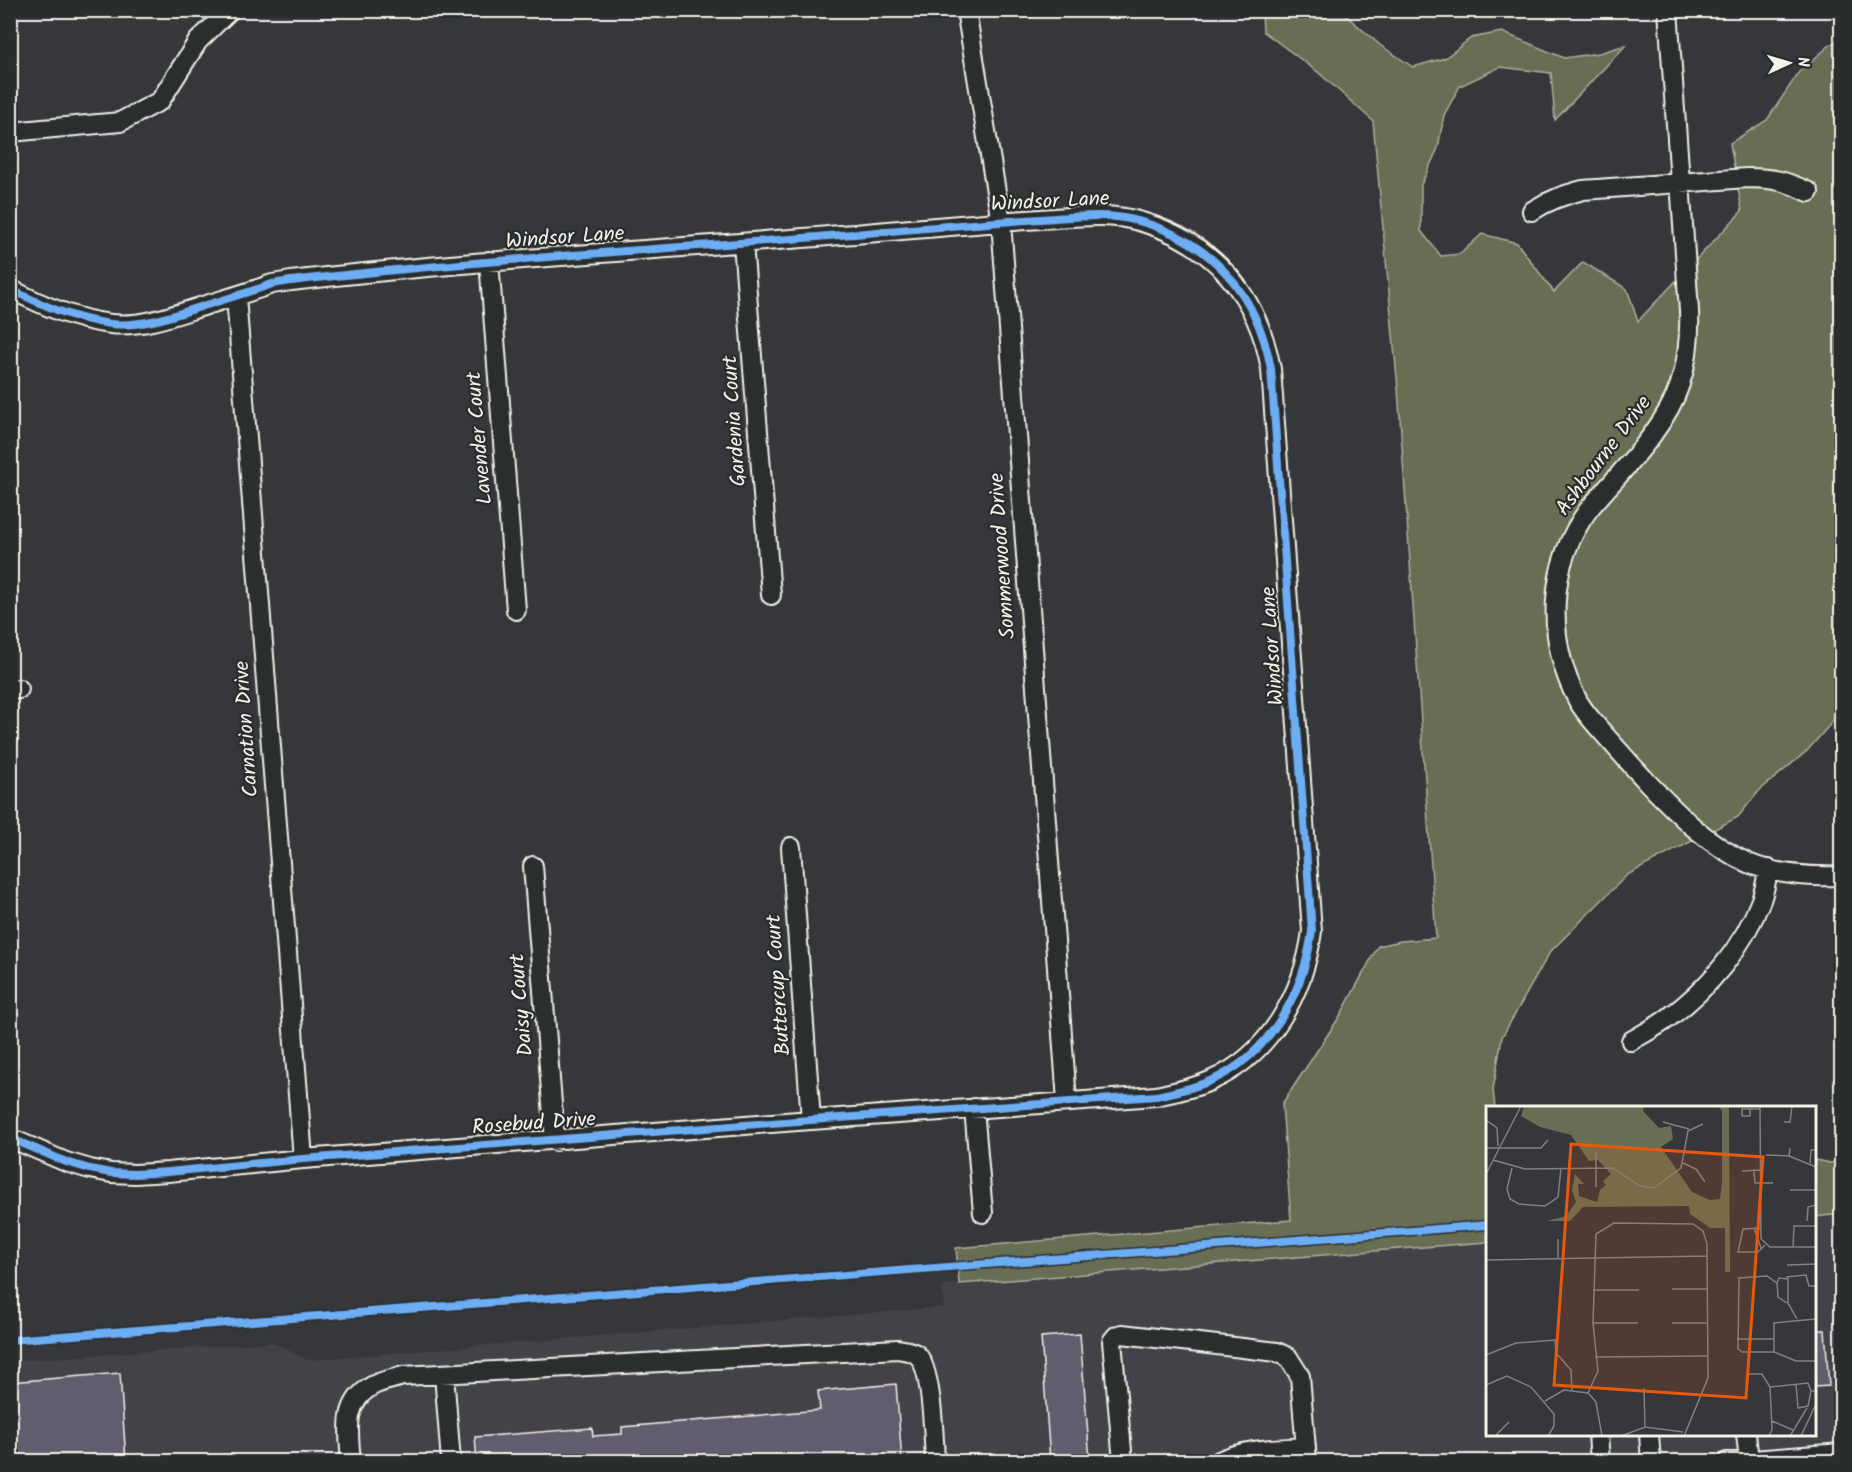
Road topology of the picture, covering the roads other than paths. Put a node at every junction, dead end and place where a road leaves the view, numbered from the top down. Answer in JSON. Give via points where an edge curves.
{"nodes":[{"id":1,"x":230,"y":10,"type":"edge"},
{"id":2,"x":966,"y":10,"type":"edge"},
{"id":3,"x":1668,"y":10,"type":"edge"},
{"id":4,"x":10,"y":132,"type":"edge"},
{"id":5,"x":1679,"y":183,"type":"junction"},
{"id":6,"x":1809,"y":192,"type":"dead end"},
{"id":7,"x":1533,"y":211,"type":"dead end"},
{"id":8,"x":1001,"y":222,"type":"junction"},
{"id":9,"x":743,"y":243,"type":"junction"},
{"id":10,"x":489,"y":261,"type":"junction"},
{"id":11,"x":10,"y":289,"type":"edge"},
{"id":12,"x":236,"y":296,"type":"junction"},
{"id":13,"x":771,"y":595,"type":"dead end"},
{"id":14,"x":516,"y":610,"type":"dead end"},
{"id":15,"x":791,"y":847,"type":"dead end"},
{"id":16,"x":533,"y":866,"type":"dead end"},
{"id":17,"x":1769,"y":869,"type":"junction"},
{"id":18,"x":1842,"y":876,"type":"edge"},
{"id":19,"x":1631,"y":1041,"type":"dead end"},
{"id":20,"x":1067,"y":1101,"type":"junction"},
{"id":21,"x":974,"y":1108,"type":"junction"},
{"id":22,"x":811,"y":1120,"type":"junction"},
{"id":23,"x":10,"y":1138,"type":"edge"},
{"id":24,"x":555,"y":1141,"type":"junction"},
{"id":25,"x":303,"y":1159,"type":"junction"},
{"id":26,"x":983,"y":1213,"type":"dead end"},
{"id":27,"x":444,"y":1374,"type":"junction"},
{"id":28,"x":1598,"y":1436,"type":"edge"},
{"id":29,"x":1649,"y":1436,"type":"edge"},
{"id":30,"x":1747,"y":1436,"type":"edge"},
{"id":31,"x":1842,"y":1453,"type":"edge"},
{"id":32,"x":1307,"y":1454,"type":"edge"},
{"id":33,"x":1758,"y":1460,"type":"edge"},
{"id":34,"x":351,"y":1461,"type":"edge"},
{"id":35,"x":451,"y":1461,"type":"edge"},
{"id":36,"x":935,"y":1461,"type":"edge"},
{"id":37,"x":1123,"y":1461,"type":"edge"},
{"id":38,"x":1217,"y":1461,"type":"edge"},
{"id":39,"x":1600,"y":1461,"type":"edge"},
{"id":40,"x":1651,"y":1461,"type":"edge"},
{"id":41,"x":1727,"y":1461,"type":"edge"}],
"edges":[{"from":1,"to":4,"type":"street","via":[[198,41],[160,101],[120,122]]},
{"from":2,"to":8,"type":"street","name":"Sommerwood Drive"},
{"from":3,"to":5,"type":"street","name":"Ashbourne Drive"},
{"from":5,"to":6,"type":"street","via":[[1771,178]]},
{"from":5,"to":7,"type":"street","via":[[1583,190],[1556,198]]},
{"from":5,"to":17,"type":"street","name":"Ashbourne Drive","via":[[1689,333],[1680,384],[1659,427],[1578,522],[1559,568],[1557,636],[1561,658],[1579,702],[1631,765],[1700,834],[1728,853]]},
{"from":8,"to":9,"type":"street","name":"Windsor Lane"},
{"from":8,"to":20,"type":"street","name":"Sommerwood Drive"},
{"from":8,"to":20,"type":"street","name":"Windsor Lane","via":[[1119,217],[1143,222],[1198,247],[1234,282],[1256,318],[1272,381],[1312,931],[1304,971],[1292,1001],[1271,1033],[1233,1069],[1186,1090],[1156,1096]]},
{"from":9,"to":10,"type":"street","name":"Windsor Lane"},
{"from":9,"to":13,"type":"street","name":"Gardenia Court"},
{"from":10,"to":12,"type":"street","name":"Windsor Lane","via":[[291,280]]},
{"from":10,"to":14,"type":"street","name":"Lavender Court"},
{"from":11,"to":12,"type":"street","name":"Windsor Lane","via":[[76,316],[110,324],[160,320]]},
{"from":12,"to":25,"type":"street","name":"Carnation Drive"},
{"from":15,"to":22,"type":"street","name":"Buttercup Court"},
{"from":16,"to":24,"type":"street","name":"Daisy Court"},
{"from":17,"to":18,"type":"street","name":"Ashbourne Drive","via":[[1799,875]]},
{"from":17,"to":19,"type":"street","via":[[1753,919],[1724,965],[1702,990],[1666,1020]]},
{"from":20,"to":21,"type":"street","name":"Rosebud Drive"},
{"from":21,"to":22,"type":"street","name":"Rosebud Drive"},
{"from":21,"to":26,"type":"street"},
{"from":22,"to":24,"type":"street","name":"Rosebud Drive"},
{"from":23,"to":25,"type":"street","name":"Rosebud Drive","via":[[66,1162],[111,1173],[168,1172]]},
{"from":24,"to":25,"type":"street","name":"Rosebud Drive"},
{"from":27,"to":34,"type":"street","via":[[403,1376],[373,1385],[358,1397],[348,1418]]},
{"from":27,"to":35,"type":"street"},
{"from":27,"to":36,"type":"street","via":[[898,1349],[916,1354],[924,1364]]},
{"from":28,"to":39,"type":"street"},
{"from":29,"to":40,"type":"street"},
{"from":30,"to":33,"type":"street"},
{"from":31,"to":33,"type":"street"},
{"from":32,"to":37,"type":"street","via":[[1300,1376],[1288,1357],[1277,1352],[1122,1334],[1112,1341]]},
{"from":32,"to":38,"type":"street","via":[[1261,1450]]},
{"from":33,"to":41,"type":"street"}]}
